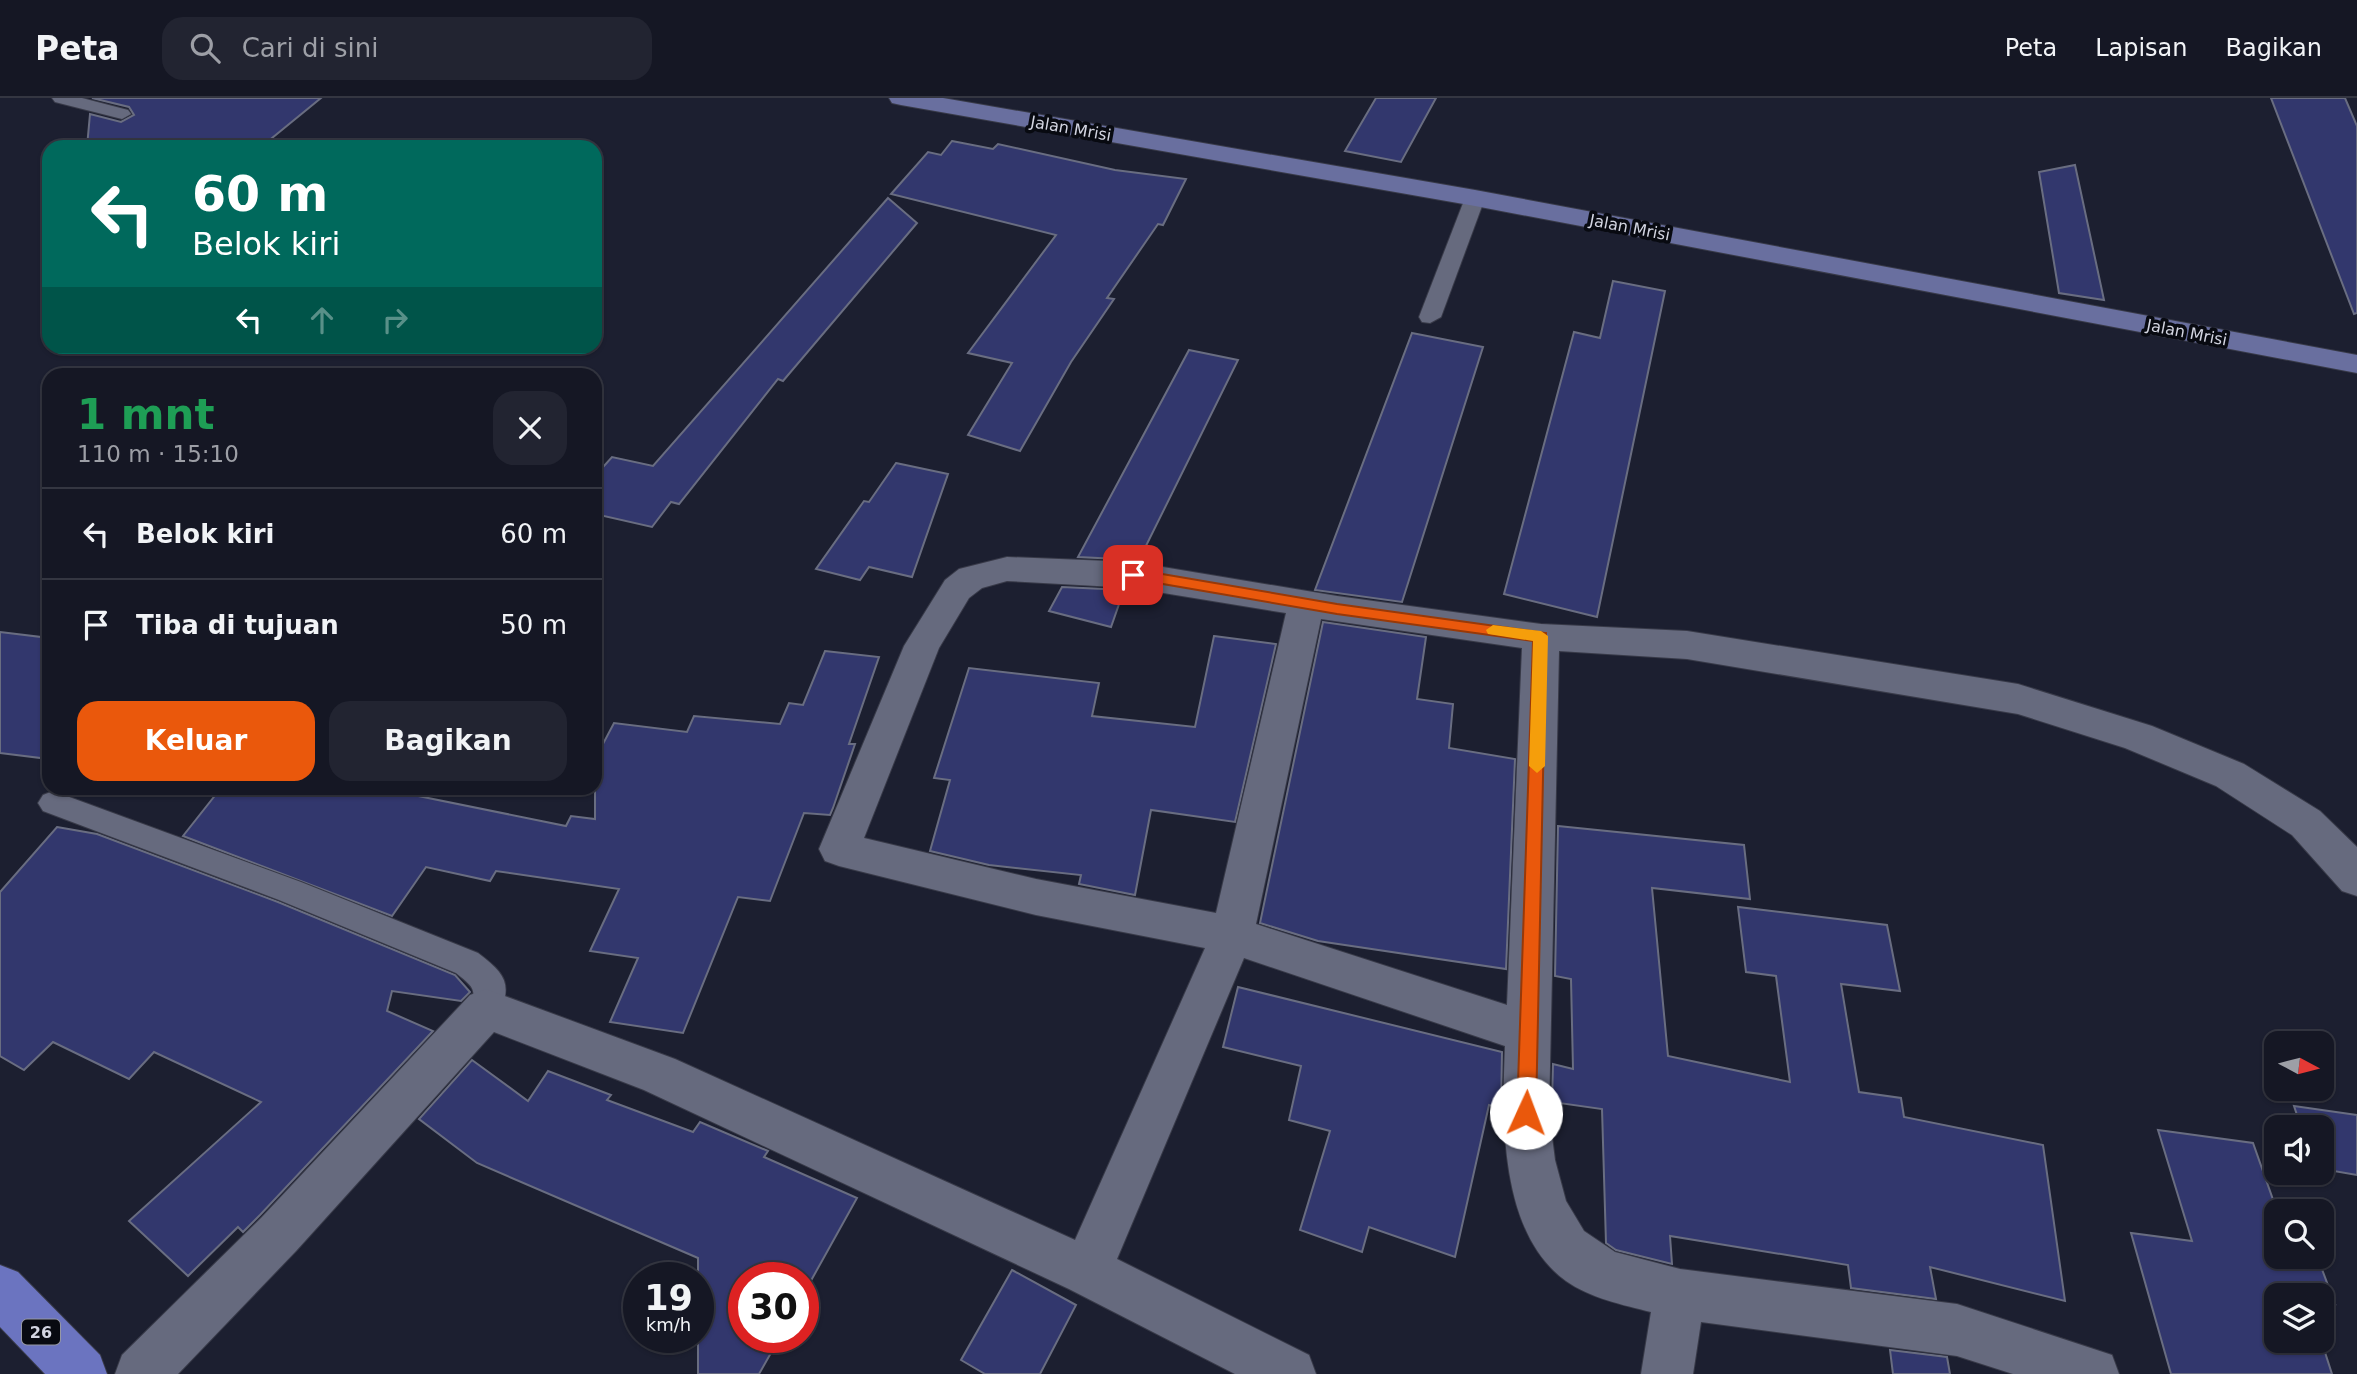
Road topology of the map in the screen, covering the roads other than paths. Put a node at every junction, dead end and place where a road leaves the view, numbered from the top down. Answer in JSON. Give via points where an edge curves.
{"nodes":[{"id":1,"x":61,"y":98,"type":"edge"},
{"id":2,"x":901,"y":98,"type":"edge"},
{"id":3,"x":122,"y":114,"type":"dead end"},
{"id":4,"x":1475,"y":198,"type":"junction"},
{"id":5,"x":1430,"y":317,"type":"dead end"},
{"id":6,"x":2357,"y":363,"type":"edge"},
{"id":7,"x":1306,"y":604,"type":"junction"},
{"id":8,"x":1541,"y":636,"type":"junction"},
{"id":9,"x":53,"y":803,"type":"dead end"},
{"id":10,"x":2357,"y":878,"type":"edge"},
{"id":11,"x":1232,"y":935,"type":"junction"},
{"id":12,"x":486,"y":1009,"type":"junction"},
{"id":13,"x":1529,"y":1033,"type":"junction"},
{"id":14,"x":1087,"y":1271,"type":"junction"},
{"id":15,"x":0,"y":1290,"type":"edge"},
{"id":16,"x":1680,"y":1293,"type":"junction"},
{"id":17,"x":81,"y":1374,"type":"edge"},
{"id":18,"x":141,"y":1374,"type":"edge"},
{"id":19,"x":1290,"y":1374,"type":"edge"},
{"id":20,"x":1667,"y":1374,"type":"edge"},
{"id":21,"x":2093,"y":1374,"type":"edge"}],
"edges":[{"from":1,"to":3,"type":"lane"},
{"from":2,"to":4,"type":"street","name":"Jalan Mrisi"},
{"from":4,"to":5,"type":"lane"},
{"from":4,"to":6,"type":"street","name":"Jalan Mrisi"},
{"from":7,"to":8,"type":"street"},
{"from":7,"to":11,"type":"street"},
{"from":7,"to":11,"type":"street","via":[[1133,575],[1007,569],[971,578],[957,589],[922,646],[839,849],[1036,897]]},
{"from":8,"to":10,"type":"street","via":[[1687,645],[2018,699],[2138,737],[2230,775],[2306,823]]},
{"from":8,"to":13,"type":"street"},
{"from":9,"to":12,"type":"lane","via":[[467,963],[488,979],[492,994]]},
{"from":11,"to":13,"type":"street"},
{"from":11,"to":14,"type":"street"},
{"from":12,"to":14,"type":"street","via":[[659,1074]]},
{"from":12,"to":18,"type":"street","via":[[279,1234]]},
{"from":13,"to":16,"type":"street","via":[[1526,1113],[1531,1165],[1545,1219],[1572,1254],[1604,1275]]},
{"from":14,"to":19,"type":"street"},
{"from":15,"to":17,"type":"main road","number":"26"},
{"from":16,"to":20,"type":"street"},
{"from":16,"to":21,"type":"street","via":[[1957,1331]]}]}
